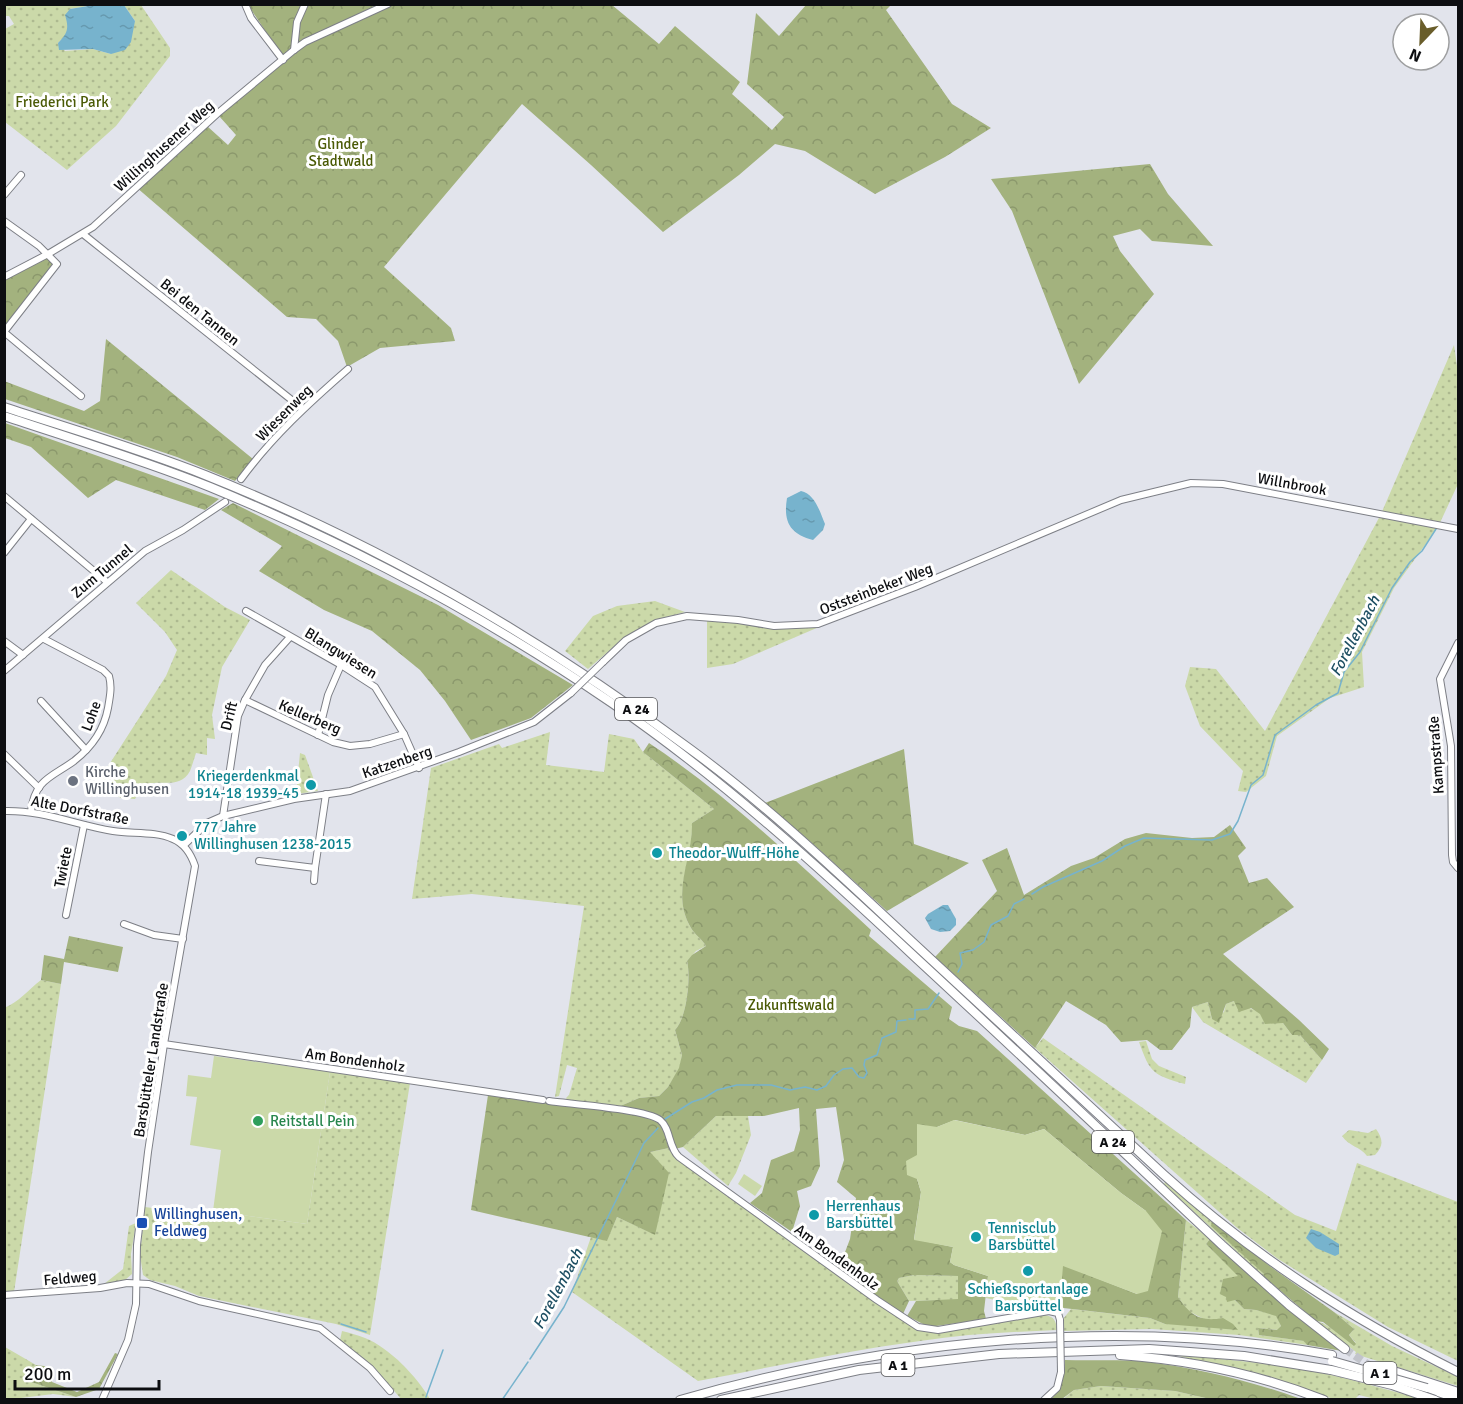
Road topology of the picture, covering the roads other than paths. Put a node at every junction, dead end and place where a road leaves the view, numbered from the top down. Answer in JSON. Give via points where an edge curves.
{"nodes":[{"id":1,"x":245,"y":4,"type":"edge"},
{"id":2,"x":305,"y":4,"type":"edge"},
{"id":3,"x":388,"y":4,"type":"edge"},
{"id":4,"x":294,"y":50,"type":"junction"},
{"id":5,"x":283,"y":60,"type":"junction"},
{"id":6,"x":21,"y":175,"type":"dead end"},
{"id":7,"x":4,"y":195,"type":"edge"},
{"id":8,"x":4,"y":221,"type":"edge"},
{"id":9,"x":83,"y":234,"type":"junction"},
{"id":10,"x":48,"y":254,"type":"junction"},
{"id":11,"x":4,"y":277,"type":"edge"},
{"id":12,"x":4,"y":332,"type":"edge"},
{"id":13,"x":348,"y":369,"type":"dead end"},
{"id":14,"x":81,"y":396,"type":"dead end"},
{"id":15,"x":4,"y":407,"type":"edge"},
{"id":16,"x":303,"y":409,"type":"junction"},
{"id":17,"x":4,"y":416,"type":"edge"},
{"id":18,"x":241,"y":479,"type":"dead end"},
{"id":19,"x":4,"y":496,"type":"edge"},
{"id":20,"x":1121,"y":500,"type":"joint"},
{"id":21,"x":225,"y":502,"type":"dead end"},
{"id":22,"x":31,"y":519,"type":"junction"},
{"id":23,"x":1458,"y":529,"type":"edge"},
{"id":24,"x":4,"y":553,"type":"edge"},
{"id":25,"x":107,"y":582,"type":"junction"},
{"id":26,"x":246,"y":611,"type":"dead end"},
{"id":27,"x":290,"y":636,"type":"junction"},
{"id":28,"x":44,"y":639,"type":"junction"},
{"id":29,"x":4,"y":640,"type":"edge"},
{"id":30,"x":1458,"y":643,"type":"edge"},
{"id":31,"x":23,"y":655,"type":"junction"},
{"id":32,"x":603,"y":662,"type":"joint"},
{"id":33,"x":341,"y":665,"type":"junction"},
{"id":34,"x":4,"y":671,"type":"edge"},
{"id":35,"x":245,"y":699,"type":"junction"},
{"id":36,"x":40,"y":701,"type":"dead end"},
{"id":37,"x":404,"y":734,"type":"junction"},
{"id":38,"x":318,"y":735,"type":"junction"},
{"id":39,"x":86,"y":750,"type":"junction"},
{"id":40,"x":4,"y":754,"type":"edge"},
{"id":41,"x":418,"y":768,"type":"junction"},
{"id":42,"x":39,"y":788,"type":"junction"},
{"id":43,"x":326,"y":794,"type":"junction"},
{"id":44,"x":4,"y":811,"type":"edge"},
{"id":45,"x":31,"y":811,"type":"junction"},
{"id":46,"x":223,"y":816,"type":"junction"},
{"id":47,"x":84,"y":825,"type":"junction"},
{"id":48,"x":184,"y":845,"type":"junction"},
{"id":49,"x":259,"y":861,"type":"dead end"},
{"id":50,"x":315,"y":868,"type":"junction"},
{"id":51,"x":1458,"y":868,"type":"edge"},
{"id":52,"x":314,"y":881,"type":"dead end"},
{"id":53,"x":66,"y":915,"type":"dead end"},
{"id":54,"x":124,"y":924,"type":"dead end"},
{"id":55,"x":183,"y":939,"type":"junction"},
{"id":56,"x":164,"y":1044,"type":"junction"},
{"id":57,"x":137,"y":1282,"type":"junction"},
{"id":58,"x":4,"y":1295,"type":"edge"},
{"id":59,"x":1345,"y":1349,"type":"tunnel mouth"},
{"id":60,"x":1075,"y":1351,"type":"junction"},
{"id":61,"x":1332,"y":1362,"type":"junction"},
{"id":62,"x":1458,"y":1370,"type":"edge"},
{"id":63,"x":390,"y":1391,"type":"dead end"},
{"id":64,"x":1458,"y":1392,"type":"edge"},
{"id":65,"x":1458,"y":1399,"type":"edge"},
{"id":66,"x":102,"y":1400,"type":"edge"},
{"id":67,"x":680,"y":1400,"type":"edge"},
{"id":68,"x":722,"y":1400,"type":"edge"},
{"id":69,"x":1044,"y":1400,"type":"edge"},
{"id":70,"x":1324,"y":1400,"type":"edge"},
{"id":71,"x":1435,"y":1400,"type":"edge"}],
"edges":[{"from":1,"to":5,"type":"street"},
{"from":2,"to":4,"type":"street","via":[[297,22]]},
{"from":3,"to":4,"type":"street","name":"Willinghusener Weg"},
{"from":4,"to":5,"type":"street","name":"Willinghusener Weg"},
{"from":5,"to":9,"type":"street","name":"Willinghusener Weg"},
{"from":6,"to":7,"type":"street"},
{"from":8,"to":10,"type":"street"},
{"from":9,"to":10,"type":"street","name":"Willinghusener Weg"},
{"from":9,"to":16,"type":"street","name":"Bei den Tannen"},
{"from":10,"to":11,"type":"street","name":"Willinghusener Weg"},
{"from":10,"to":12,"type":"street","via":[[57,264]]},
{"from":12,"to":14,"type":"street"},
{"from":13,"to":16,"type":"street","name":"Wiesenweg"},
{"from":15,"to":62,"type":"highway","number":"A 24","via":[[186,468],[297,514],[435,584],[560,658],[693,751],[797,837],[1213,1217],[1308,1288],[1378,1331]]},
{"from":16,"to":18,"type":"street","name":"Wiesenweg","via":[[270,441]]},
{"from":17,"to":59,"type":"highway","number":"A 24","via":[[182,476],[294,522],[431,591],[614,705],[740,799],[826,874],[1222,1245]]},
{"from":19,"to":22,"type":"street"},
{"from":20,"to":23,"type":"street","name":"Willnbrook","via":[[1191,483],[1223,484]]},
{"from":20,"to":32,"type":"street","name":"Oststeinbeker Weg","via":[[818,624],[774,626],[687,616],[656,623],[626,640]]},
{"from":21,"to":25,"type":"street","name":"Zum Tunnel","via":[[145,551]]},
{"from":22,"to":24,"type":"street"},
{"from":22,"to":25,"type":"street"},
{"from":25,"to":28,"type":"street","name":"Zum Tunnel"},
{"from":26,"to":27,"type":"street","name":"Blangwiesen"},
{"from":27,"to":33,"type":"street","name":"Blangwiesen"},
{"from":27,"to":35,"type":"street","name":"Drift","via":[[265,665]]},
{"from":28,"to":31,"type":"street","name":"Zum Tunnel"},
{"from":28,"to":39,"type":"street","name":"Lohe","via":[[109,675],[107,716],[99,735]]},
{"from":29,"to":31,"type":"street"},
{"from":30,"to":51,"type":"street","name":"Kampstraße","via":[[1440,679],[1451,746],[1452,855]]},
{"from":31,"to":34,"type":"street","name":"Zum Tunnel"},
{"from":32,"to":41,"type":"street","name":"Katzenberg","bridge":true,"via":[[534,722]]},
{"from":33,"to":37,"type":"street","name":"Blangwiesen","via":[[375,687]]},
{"from":33,"to":38,"type":"street"},
{"from":35,"to":38,"type":"street","name":"Kellerberg"},
{"from":35,"to":46,"type":"street","name":"Drift","via":[[236,725]]},
{"from":36,"to":39,"type":"street"},
{"from":37,"to":38,"type":"street","name":"Kellerberg","via":[[350,746]]},
{"from":37,"to":41,"type":"street","name":"Blangwiesen"},
{"from":39,"to":42,"type":"street","name":"Lohe","via":[[54,772]]},
{"from":40,"to":42,"type":"street"},
{"from":41,"to":43,"type":"street","name":"Katzenberg","via":[[350,791]]},
{"from":42,"to":45,"type":"street","name":"Lohe"},
{"from":43,"to":46,"type":"street","name":"Katzenberg"},
{"from":43,"to":50,"type":"street"},
{"from":44,"to":45,"type":"street","name":"Alte Dorfstraße"},
{"from":45,"to":47,"type":"street","name":"Alte Dorfstraße"},
{"from":46,"to":48,"type":"street","name":"Katzenberg","via":[[207,823]]},
{"from":47,"to":48,"type":"street","name":"Alte Dorfstraße","via":[[158,835]]},
{"from":47,"to":53,"type":"street","name":"Twiete"},
{"from":48,"to":55,"type":"street","name":"Barsbütteler Landstraße","via":[[195,866]]},
{"from":49,"to":50,"type":"street"},
{"from":50,"to":52,"type":"street"},
{"from":54,"to":55,"type":"street","via":[[154,935]]},
{"from":55,"to":56,"type":"street","name":"Barsbütteler Landstraße"},
{"from":56,"to":57,"type":"street","name":"Barsbütteler Landstraße","via":[[139,1223]]},
{"from":56,"to":69,"type":"street","name":"Am Bondenholz","bridge":true,"via":[[641,1113],[659,1120],[679,1157],[918,1327],[938,1330],[1049,1311],[1058,1313],[1061,1372],[1057,1388]]},
{"from":57,"to":58,"type":"street","name":"Feldweg"},
{"from":57,"to":63,"type":"street","via":[[200,1301],[320,1328],[370,1368]]},
{"from":57,"to":66,"type":"street","name":"Barsbütteler Landstraße","via":[[128,1340]]},
{"from":60,"to":61,"type":"highway","number":"A 1","via":[[1149,1349],[1289,1362]]},
{"from":60,"to":68,"type":"highway","number":"A 1","via":[[985,1355],[859,1370]]},
{"from":60,"to":70,"type":"highway","via":[[1214,1367],[1268,1380]]},
{"from":61,"to":64,"type":"highway","number":"A 1","via":[[1396,1372]]},
{"from":61,"to":65,"type":"highway","number":"A 1","bridge":true},
{"from":61,"to":67,"type":"highway","number":"A 1","via":[[1277,1346],[1098,1336],[892,1352],[760,1378]]},
{"from":61,"to":71,"type":"highway","number":"A 1","bridge":true}]}
